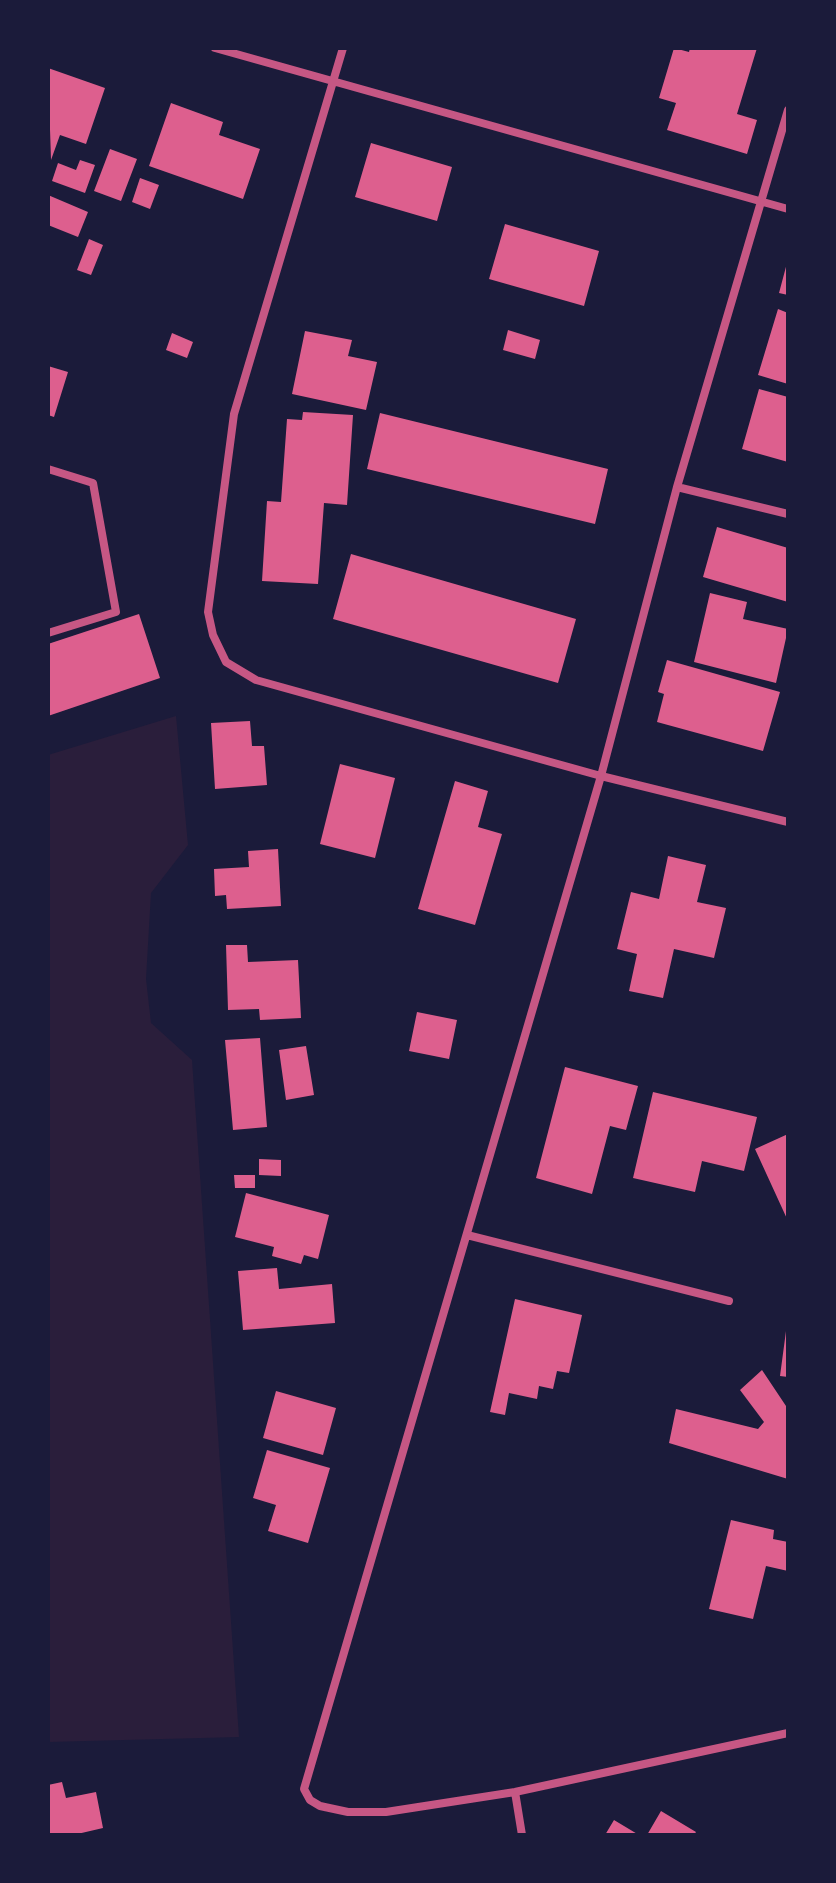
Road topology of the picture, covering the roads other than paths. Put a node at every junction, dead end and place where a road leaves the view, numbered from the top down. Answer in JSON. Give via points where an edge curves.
{"nodes":[{"id":1,"x":215,"y":48,"type":"edge"},
{"id":2,"x":343,"y":48,"type":"edge"},
{"id":3,"x":332,"y":81,"type":"junction"},
{"id":4,"x":788,"y":110,"type":"edge"},
{"id":5,"x":761,"y":201,"type":"junction"},
{"id":6,"x":788,"y":209,"type":"edge"},
{"id":7,"x":48,"y":469,"type":"edge"},
{"id":8,"x":677,"y":487,"type":"junction"},
{"id":9,"x":788,"y":514,"type":"edge"},
{"id":10,"x":48,"y":633,"type":"edge"},
{"id":11,"x":601,"y":776,"type":"junction"},
{"id":12,"x":788,"y":822,"type":"edge"},
{"id":13,"x":467,"y":1235,"type":"junction"},
{"id":14,"x":729,"y":1301,"type":"dead end"},
{"id":15,"x":788,"y":1733,"type":"edge"},
{"id":16,"x":515,"y":1792,"type":"junction"},
{"id":17,"x":522,"y":1835,"type":"edge"}],
"edges":[{"from":1,"to":3,"type":"street"},
{"from":2,"to":3,"type":"street"},
{"from":3,"to":5,"type":"street"},
{"from":3,"to":11,"type":"street","via":[[234,414],[208,612],[213,635],[226,662],[256,680]]},
{"from":4,"to":5,"type":"street"},
{"from":5,"to":6,"type":"street"},
{"from":5,"to":8,"type":"street"},
{"from":7,"to":10,"type":"street","via":[[93,483],[116,612]]},
{"from":8,"to":9,"type":"street"},
{"from":8,"to":11,"type":"street"},
{"from":11,"to":12,"type":"street"},
{"from":11,"to":13,"type":"street"},
{"from":13,"to":14,"type":"street"},
{"from":13,"to":16,"type":"street","via":[[304,1789],[320,1806],[348,1812],[386,1812]]},
{"from":15,"to":16,"type":"street"},
{"from":16,"to":17,"type":"street"}]}
